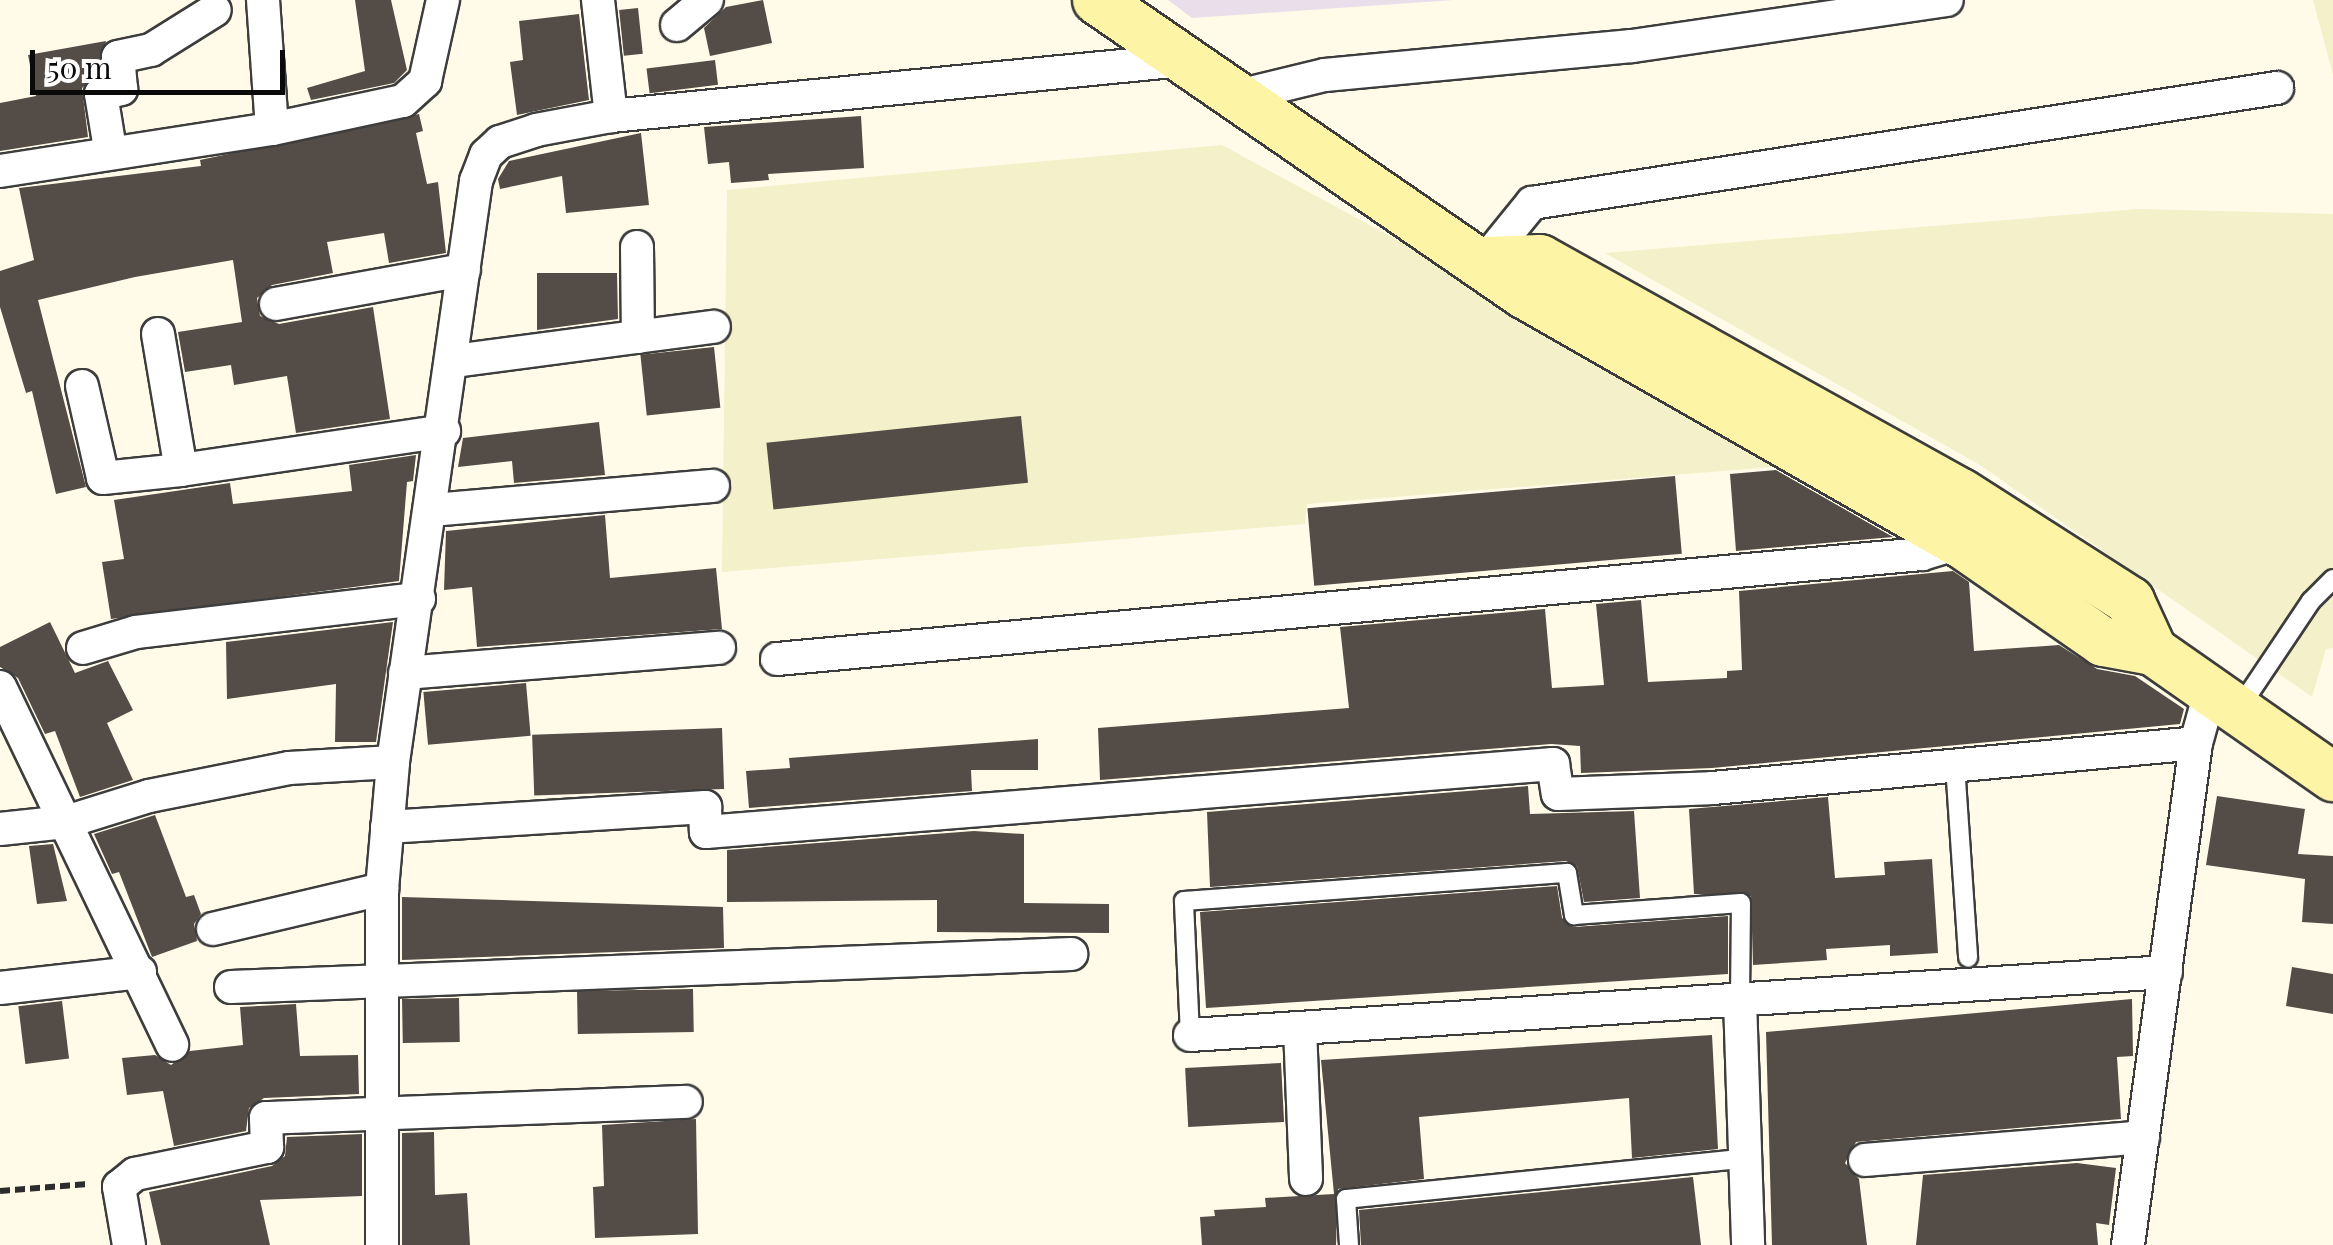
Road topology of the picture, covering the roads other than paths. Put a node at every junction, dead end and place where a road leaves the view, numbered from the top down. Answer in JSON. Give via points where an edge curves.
{"nodes":[{"id":1,"x":262,"y":0,"type":"edge"},
{"id":2,"x":442,"y":0,"type":"edge"},
{"id":3,"x":598,"y":0,"type":"edge"},
{"id":4,"x":708,"y":0,"type":"edge"},
{"id":5,"x":1947,"y":0,"type":"edge"},
{"id":6,"x":1105,"y":2,"type":"edge"},
{"id":7,"x":214,"y":5,"type":"edge"},
{"id":8,"x":677,"y":24,"type":"dead end"},
{"id":9,"x":1183,"y":60,"type":"junction"},
{"id":10,"x":2277,"y":88,"type":"dead end"},
{"id":11,"x":1238,"y":96,"type":"junction"},
{"id":12,"x":611,"y":116,"type":"junction"},
{"id":13,"x":272,"y":129,"type":"junction"},
{"id":14,"x":110,"y":149,"type":"junction"},
{"id":15,"x":0,"y":170,"type":"edge"},
{"id":16,"x":636,"y":247,"type":"dead end"},
{"id":17,"x":1485,"y":261,"type":"junction"},
{"id":18,"x":464,"y":270,"type":"junction"},
{"id":19,"x":276,"y":304,"type":"dead end"},
{"id":20,"x":714,"y":327,"type":"dead end"},
{"id":21,"x":158,"y":334,"type":"dead end"},
{"id":22,"x":638,"y":337,"type":"junction"},
{"id":23,"x":454,"y":361,"type":"junction"},
{"id":24,"x":82,"y":386,"type":"dead end"},
{"id":25,"x":444,"y":430,"type":"junction"},
{"id":26,"x":181,"y":470,"type":"junction"},
{"id":27,"x":713,"y":486,"type":"dead end"},
{"id":28,"x":432,"y":510,"type":"junction"},
{"id":29,"x":1977,"y":528,"type":"junction"},
{"id":30,"x":2333,"y":579,"type":"edge"},
{"id":31,"x":418,"y":599,"type":"junction"},
{"id":32,"x":82,"y":648,"type":"dead end"},
{"id":33,"x":719,"y":648,"type":"dead end"},
{"id":34,"x":776,"y":659,"type":"dead end"},
{"id":35,"x":405,"y":673,"type":"junction"},
{"id":36,"x":0,"y":686,"type":"edge"},
{"id":37,"x":2225,"y":700,"type":"junction"},
{"id":38,"x":2196,"y":743,"type":"junction"},
{"id":39,"x":394,"y":762,"type":"junction"},
{"id":40,"x":1955,"y":766,"type":"junction"},
{"id":41,"x":2333,"y":778,"type":"edge"},
{"id":42,"x":66,"y":822,"type":"junction"},
{"id":43,"x":387,"y":827,"type":"junction"},
{"id":44,"x":0,"y":829,"type":"edge"},
{"id":45,"x":382,"y":889,"type":"junction"},
{"id":46,"x":213,"y":929,"type":"dead end"},
{"id":47,"x":1071,"y":954,"type":"dead end"},
{"id":48,"x":1968,"y":958,"type":"dead end"},
{"id":49,"x":140,"y":972,"type":"junction"},
{"id":50,"x":2166,"y":972,"type":"junction"},
{"id":51,"x":381,"y":982,"type":"junction"},
{"id":52,"x":231,"y":986,"type":"dead end"},
{"id":53,"x":0,"y":988,"type":"edge"},
{"id":54,"x":1740,"y":1000,"type":"junction"},
{"id":55,"x":1300,"y":1028,"type":"junction"},
{"id":56,"x":1190,"y":1034,"type":"joint"},
{"id":57,"x":172,"y":1045,"type":"dead end"},
{"id":58,"x":686,"y":1102,"type":"dead end"},
{"id":59,"x":382,"y":1115,"type":"junction"},
{"id":60,"x":2143,"y":1136,"type":"junction"},
{"id":61,"x":1744,"y":1160,"type":"junction"},
{"id":62,"x":1865,"y":1160,"type":"dead end"},
{"id":63,"x":1306,"y":1179,"type":"dead end"},
{"id":64,"x":129,"y":1245,"type":"edge"},
{"id":65,"x":382,"y":1245,"type":"edge"},
{"id":66,"x":1349,"y":1245,"type":"edge"},
{"id":67,"x":1748,"y":1245,"type":"edge"},
{"id":68,"x":2128,"y":1245,"type":"edge"}],
"edges":[{"from":1,"to":7,"type":"street"},
{"from":1,"to":13,"type":"street"},
{"from":2,"to":13,"type":"street","via":[[426,81],[403,101]]},
{"from":3,"to":12,"type":"street"},
{"from":4,"to":8,"type":"street"},
{"from":5,"to":11,"type":"street","via":[[1632,46],[1325,75]]},
{"from":6,"to":9,"type":"main road"},
{"from":7,"to":14,"type":"street","via":[[151,50],[118,57],[121,90],[101,94]]},
{"from":9,"to":11,"type":"main road"},
{"from":9,"to":12,"type":"street"},
{"from":10,"to":17,"type":"street","via":[[1532,202]]},
{"from":11,"to":17,"type":"main road"},
{"from":12,"to":18,"type":"street","via":[[536,130],[500,142],[486,156]]},
{"from":13,"to":14,"type":"street"},
{"from":14,"to":15,"type":"street"},
{"from":16,"to":22,"type":"street"},
{"from":17,"to":29,"type":"main road","via":[[1540,259],[1698,342]]},
{"from":18,"to":19,"type":"street"},
{"from":18,"to":23,"type":"street"},
{"from":20,"to":22,"type":"street"},
{"from":21,"to":26,"type":"street"},
{"from":22,"to":23,"type":"street"},
{"from":23,"to":25,"type":"street"},
{"from":24,"to":26,"type":"street","via":[[103,478]]},
{"from":25,"to":26,"type":"street"},
{"from":25,"to":28,"type":"street"},
{"from":27,"to":28,"type":"street"},
{"from":28,"to":31,"type":"street"},
{"from":29,"to":34,"type":"street"},
{"from":29,"to":37,"type":"main road","via":[[2130,602],[2153,651]]},
{"from":30,"to":37,"type":"lane"},
{"from":31,"to":32,"type":"street","via":[[136,632]]},
{"from":31,"to":35,"type":"street"},
{"from":33,"to":35,"type":"street"},
{"from":35,"to":39,"type":"street"},
{"from":36,"to":42,"type":"street"},
{"from":37,"to":38,"type":"street"},
{"from":37,"to":41,"type":"main road"},
{"from":38,"to":40,"type":"street"},
{"from":38,"to":50,"type":"street"},
{"from":39,"to":42,"type":"street","via":[[216,780]]},
{"from":39,"to":43,"type":"street"},
{"from":40,"to":43,"type":"street","via":[[1558,794],[1554,764],[706,832],[705,806]]},
{"from":40,"to":48,"type":"lane"},
{"from":42,"to":44,"type":"street"},
{"from":42,"to":49,"type":"street"},
{"from":43,"to":45,"type":"street"},
{"from":45,"to":46,"type":"street"},
{"from":45,"to":51,"type":"street"},
{"from":47,"to":51,"type":"street"},
{"from":49,"to":53,"type":"street"},
{"from":49,"to":57,"type":"street"},
{"from":50,"to":54,"type":"street"},
{"from":50,"to":60,"type":"street"},
{"from":51,"to":52,"type":"street"},
{"from":51,"to":59,"type":"street"},
{"from":54,"to":55,"type":"street"},
{"from":54,"to":56,"type":"lane","via":[[1741,903],[1574,915],[1567,873],[1184,901]]},
{"from":54,"to":61,"type":"street"},
{"from":55,"to":56,"type":"street"},
{"from":55,"to":63,"type":"street"},
{"from":58,"to":59,"type":"street"},
{"from":59,"to":64,"type":"street","via":[[266,1118],[267,1147],[135,1174],[118,1187]]},
{"from":59,"to":65,"type":"street"},
{"from":60,"to":62,"type":"street"},
{"from":60,"to":68,"type":"street"},
{"from":61,"to":66,"type":"lane","via":[[1346,1198]]},
{"from":61,"to":67,"type":"street"}]}
